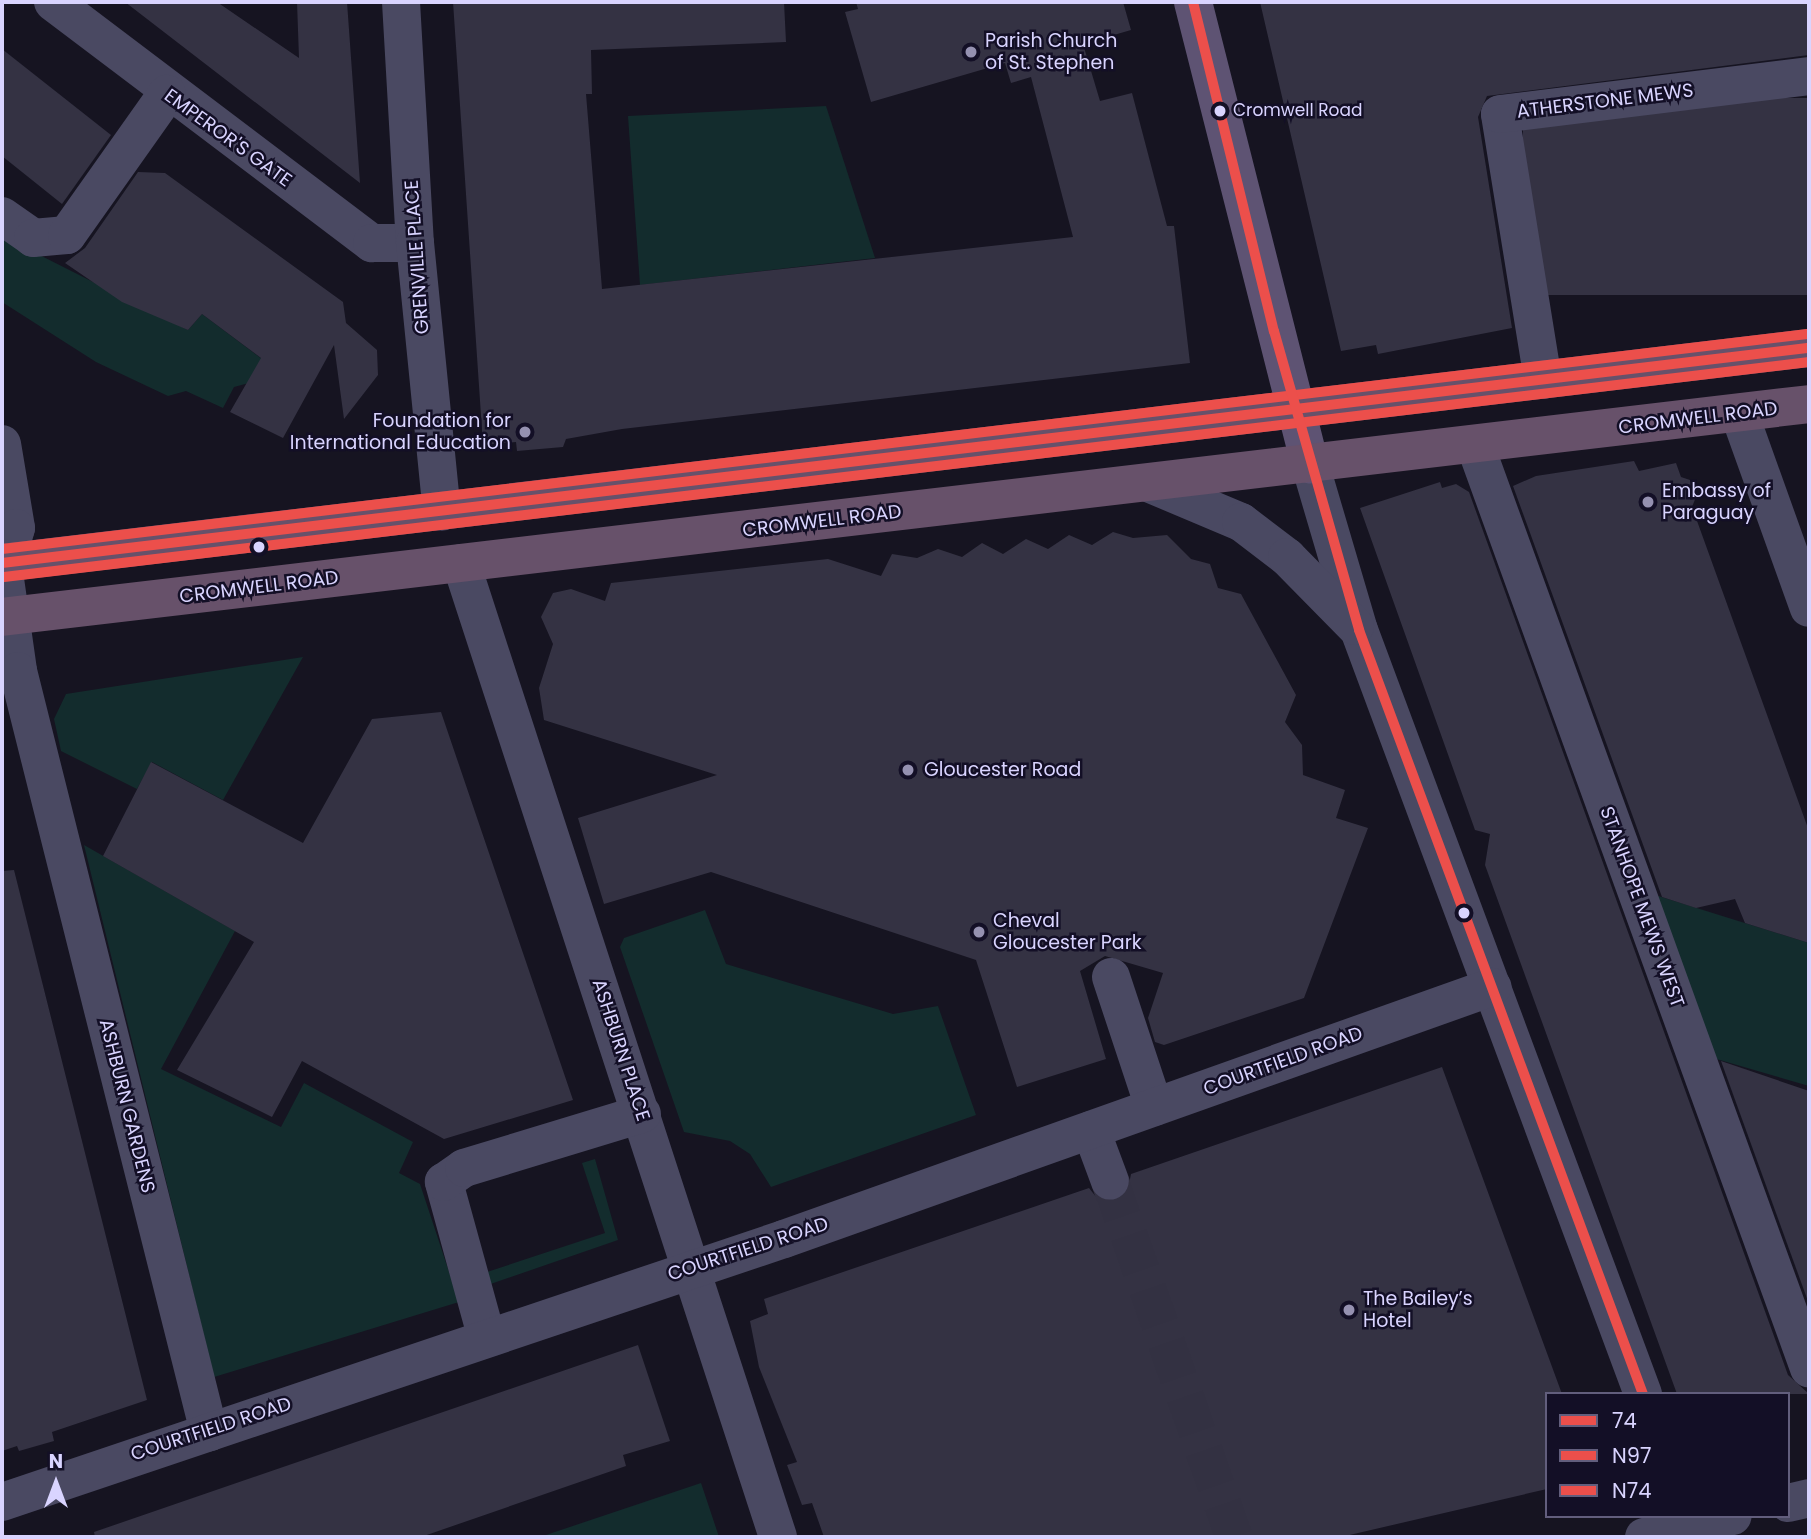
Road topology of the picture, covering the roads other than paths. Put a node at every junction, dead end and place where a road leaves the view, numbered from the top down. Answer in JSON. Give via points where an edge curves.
{"nodes":[{"id":1,"x":53,"y":2,"type":"edge"},
{"id":2,"x":401,"y":2,"type":"edge"},
{"id":3,"x":1193,"y":2,"type":"edge"},
{"id":4,"x":1809,"y":76,"type":"edge"},
{"id":5,"x":167,"y":94,"type":"junction"},
{"id":6,"x":2,"y":216,"type":"edge"},
{"id":7,"x":415,"y":243,"type":"junction"},
{"id":8,"x":1809,"y":348,"type":"edge"},
{"id":9,"x":1543,"y":380,"type":"junction"},
{"id":10,"x":1809,"y":404,"type":"edge"},
{"id":11,"x":1296,"y":410,"type":"junction"},
{"id":12,"x":1739,"y":413,"type":"junction"},
{"id":13,"x":2,"y":443,"type":"edge"},
{"id":14,"x":1475,"y":445,"type":"junction"},
{"id":15,"x":1310,"y":464,"type":"junction"},
{"id":16,"x":1148,"y":483,"type":"junction"},
{"id":17,"x":442,"y":512,"type":"junction"},
{"id":18,"x":3,"y":561,"type":"edge"},
{"id":19,"x":461,"y":563,"type":"junction"},
{"id":20,"x":1809,"y":608,"type":"edge"},
{"id":21,"x":7,"y":616,"type":"edge"},
{"id":22,"x":1359,"y":629,"type":"junction"},
{"id":23,"x":1111,"y":977,"type":"dead end"},
{"id":24,"x":1492,"y":987,"type":"junction"},
{"id":25,"x":1154,"y":1107,"type":"junction"},
{"id":26,"x":642,"y":1114,"type":"junction"},
{"id":27,"x":1091,"y":1130,"type":"junction"},
{"id":28,"x":1110,"y":1181,"type":"tunnel mouth"},
{"id":29,"x":692,"y":1267,"type":"junction"},
{"id":30,"x":486,"y":1335,"type":"junction"},
{"id":31,"x":1809,"y":1368,"type":"edge"},
{"id":32,"x":1642,"y":1392,"type":"edge"},
{"id":33,"x":209,"y":1432,"type":"junction"},
{"id":34,"x":1809,"y":1498,"type":"edge"},
{"id":35,"x":2,"y":1502,"type":"edge"},
{"id":36,"x":1790,"y":1503,"type":"edge"},
{"id":37,"x":1726,"y":1518,"type":"edge"},
{"id":38,"x":1692,"y":1527,"type":"edge"},
{"id":39,"x":778,"y":1537,"type":"edge"},
{"id":40,"x":1644,"y":1537,"type":"edge"}],
"edges":[{"from":1,"to":5,"type":"street","name":"EMPEROR'S GATE"},
{"from":2,"to":7,"type":"street","name":"GRENVILLE PLACE"},
{"from":3,"to":11,"type":"main road"},
{"from":4,"to":9,"type":"street","name":"ATHERSTONE MEWS","via":[[1500,114]]},
{"from":5,"to":6,"type":"street","via":[[67,235],[33,238]]},
{"from":5,"to":7,"type":"street","name":"EMPEROR'S GATE","via":[[372,243]]},
{"from":7,"to":17,"type":"street","name":"GRENVILLE PLACE"},
{"from":8,"to":9,"type":"highway"},
{"from":9,"to":11,"type":"highway"},
{"from":10,"to":12,"type":"highway","name":"CROMWELL ROAD"},
{"from":11,"to":15,"type":"main road"},
{"from":11,"to":17,"type":"highway"},
{"from":12,"to":14,"type":"highway","name":"CROMWELL ROAD"},
{"from":12,"to":20,"type":"street"},
{"from":13,"to":18,"type":"street","via":[[16,527]]},
{"from":14,"to":15,"type":"highway","name":"CROMWELL ROAD"},
{"from":14,"to":31,"type":"street","name":"STANHOPE MEWS WEST"},
{"from":15,"to":16,"type":"highway","name":"CROMWELL ROAD"},
{"from":15,"to":22,"type":"street"},
{"from":16,"to":19,"type":"highway","name":"CROMWELL ROAD"},
{"from":16,"to":22,"type":"street","via":[[1241,522],[1287,557]]},
{"from":17,"to":18,"type":"highway"},
{"from":18,"to":21,"type":"street","name":"ASHBURN GARDENS"},
{"from":19,"to":21,"type":"highway","name":"CROMWELL ROAD"},
{"from":19,"to":26,"type":"street","name":"ASHBURN PLACE"},
{"from":21,"to":33,"type":"street","name":"ASHBURN GARDENS"},
{"from":22,"to":24,"type":"street"},
{"from":23,"to":25,"type":"street"},
{"from":24,"to":25,"type":"street","name":"COURTFIELD ROAD"},
{"from":24,"to":32,"type":"street"},
{"from":25,"to":27,"type":"street","name":"COURTFIELD ROAD"},
{"from":26,"to":29,"type":"street","name":"ASHBURN PLACE"},
{"from":26,"to":30,"type":"street","via":[[464,1168],[444,1182]]},
{"from":27,"to":28,"type":"street"},
{"from":27,"to":29,"type":"street","name":"COURTFIELD ROAD"},
{"from":29,"to":30,"type":"street","name":"COURTFIELD ROAD"},
{"from":29,"to":39,"type":"street","name":"ASHBURN PLACE"},
{"from":30,"to":33,"type":"street","name":"COURTFIELD ROAD"},
{"from":33,"to":35,"type":"street","name":"COURTFIELD ROAD"},
{"from":34,"to":36,"type":"street"},
{"from":37,"to":38,"type":"street"},
{"from":38,"to":40,"type":"street"}]}
